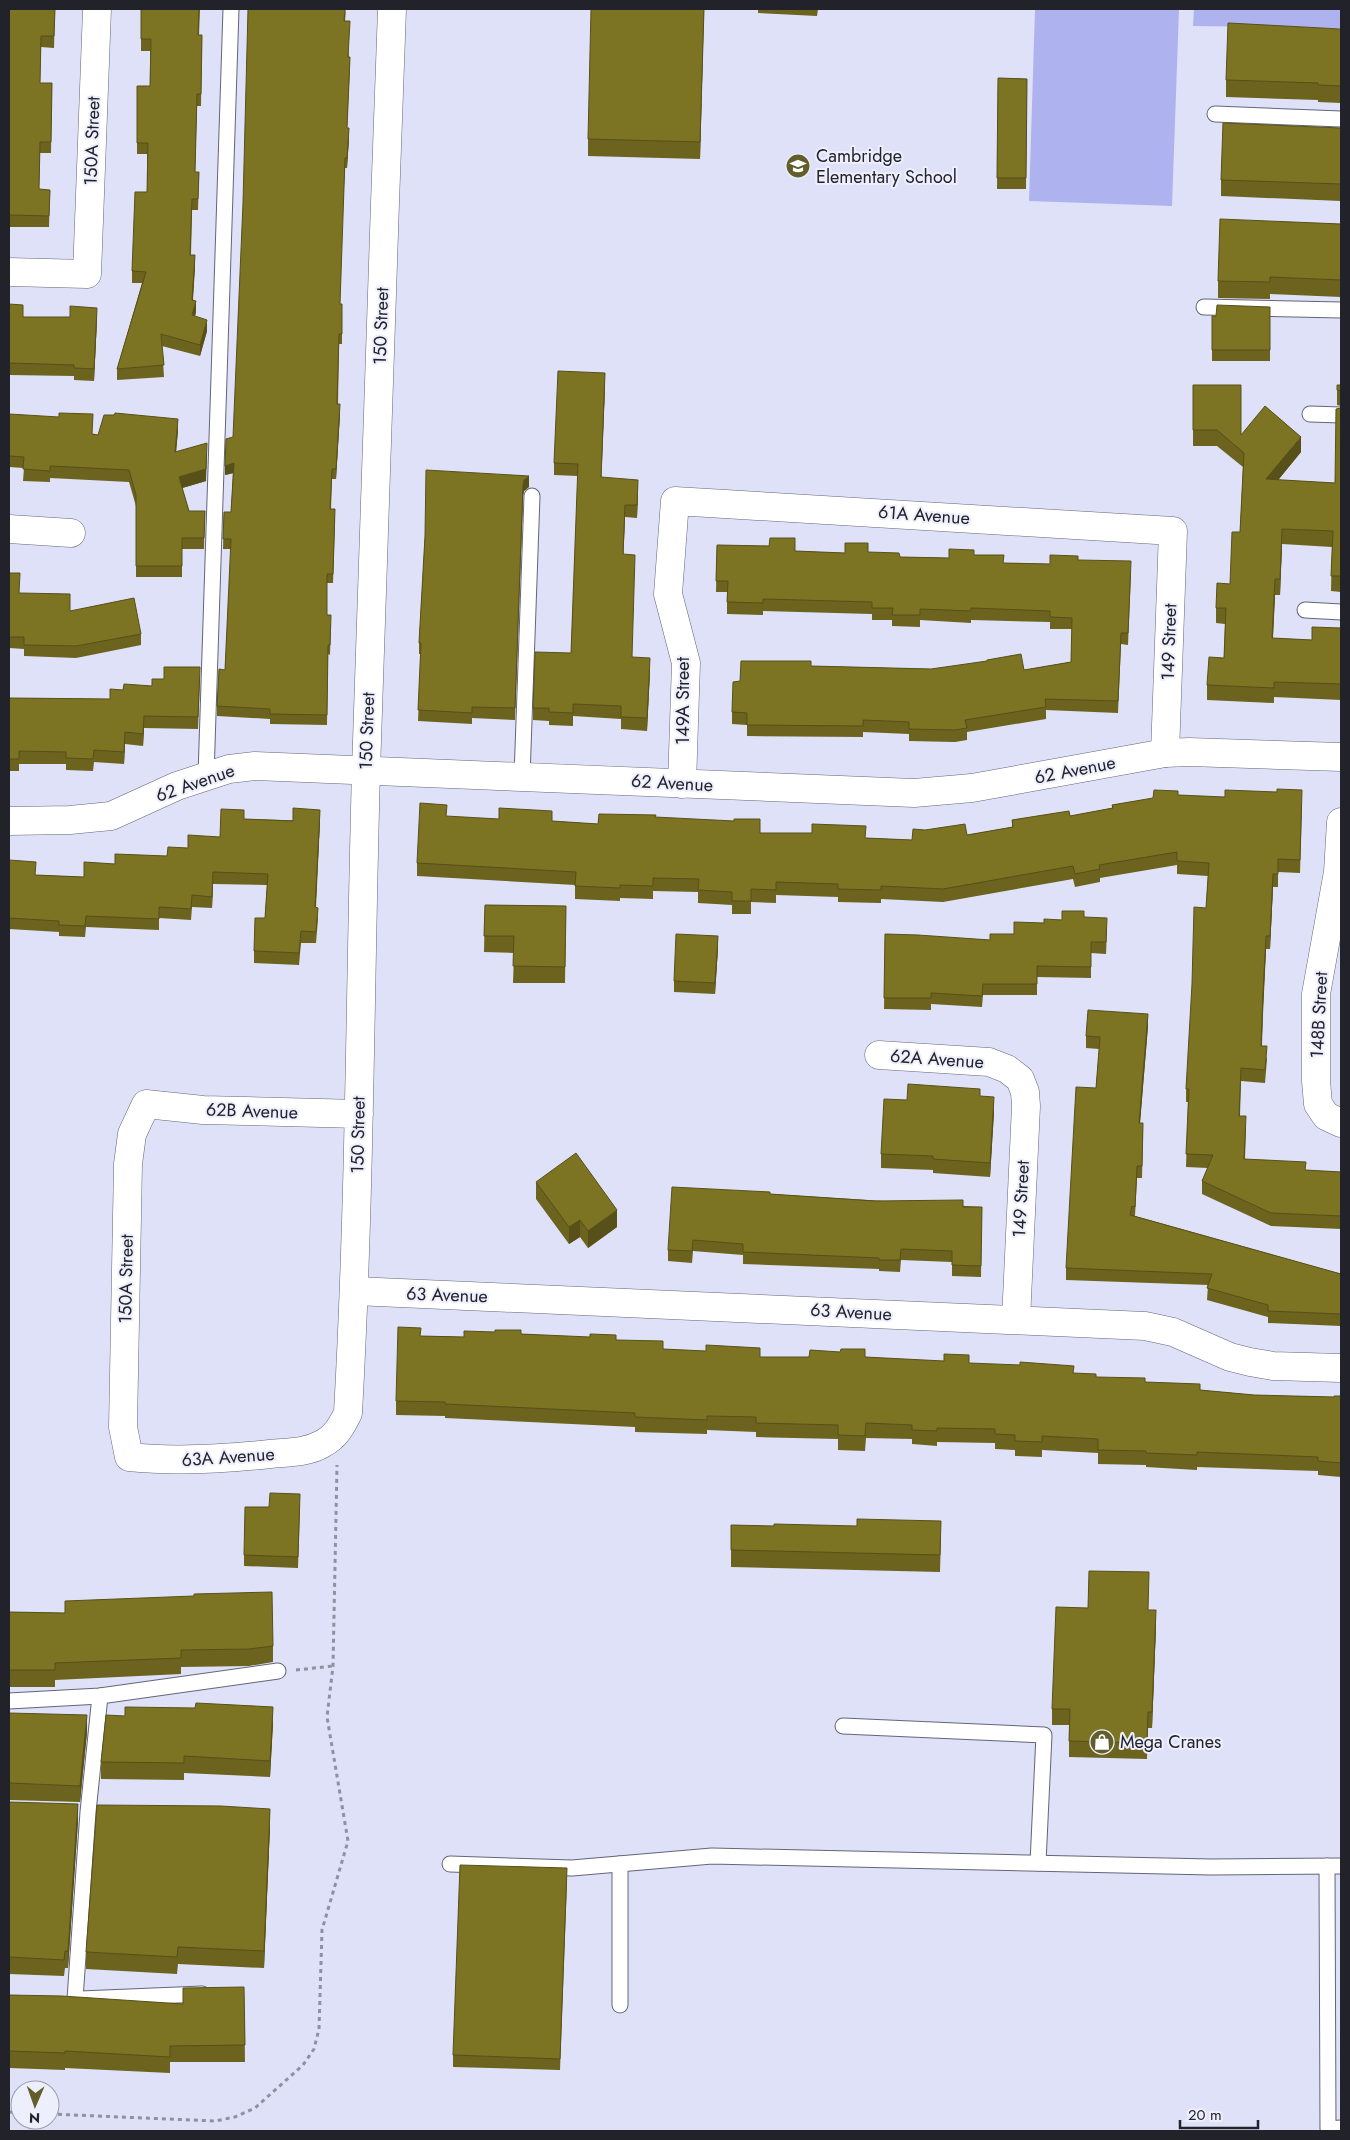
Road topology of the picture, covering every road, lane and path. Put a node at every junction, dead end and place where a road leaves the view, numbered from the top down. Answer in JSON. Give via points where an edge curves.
{"nodes":[{"id":1,"x":97,"y":9,"type":"edge"},
{"id":2,"x":231,"y":9,"type":"edge"},
{"id":3,"x":392,"y":9,"type":"edge"},
{"id":4,"x":1216,"y":114,"type":"dead end"},
{"id":5,"x":1341,"y":119,"type":"edge"},
{"id":6,"x":9,"y":272,"type":"edge"},
{"id":7,"x":1204,"y":307,"type":"dead end"},
{"id":8,"x":1341,"y":310,"type":"edge"},
{"id":9,"x":1310,"y":414,"type":"dead end"},
{"id":10,"x":1341,"y":415,"type":"edge"},
{"id":11,"x":532,"y":496,"type":"dead end"},
{"id":12,"x":675,"y":501,"type":"joint"},
{"id":13,"x":9,"y":529,"type":"edge"},
{"id":14,"x":1173,"y":531,"type":"joint"},
{"id":15,"x":71,"y":533,"type":"dead end"},
{"id":16,"x":1305,"y":610,"type":"dead end"},
{"id":17,"x":1341,"y":612,"type":"edge"},
{"id":18,"x":1165,"y":753,"type":"junction"},
{"id":19,"x":1341,"y":757,"type":"edge"},
{"id":20,"x":366,"y":770,"type":"junction"},
{"id":21,"x":206,"y":776,"type":"junction"},
{"id":22,"x":522,"y":777,"type":"junction"},
{"id":23,"x":682,"y":784,"type":"junction"},
{"id":24,"x":9,"y":821,"type":"edge"},
{"id":25,"x":1341,"y":822,"type":"edge"},
{"id":26,"x":879,"y":1055,"type":"dead end"},
{"id":27,"x":1020,"y":1079,"type":"joint"},
{"id":28,"x":146,"y":1104,"type":"joint"},
{"id":29,"x":359,"y":1114,"type":"junction"},
{"id":30,"x":1334,"y":1120,"type":"edge"},
{"id":31,"x":355,"y":1291,"type":"junction"},
{"id":32,"x":1016,"y":1320,"type":"junction"},
{"id":33,"x":1341,"y":1368,"type":"edge"},
{"id":34,"x":331,"y":1454,"type":"junction"},
{"id":35,"x":129,"y":1457,"type":"joint"},
{"id":36,"x":333,"y":1666,"type":"junction"},
{"id":37,"x":278,"y":1671,"type":"joint"},
{"id":38,"x":100,"y":1696,"type":"junction"},
{"id":39,"x":9,"y":1701,"type":"edge"},
{"id":40,"x":843,"y":1726,"type":"dead end"},
{"id":41,"x":83,"y":1812,"type":"junction"},
{"id":42,"x":107,"y":1812,"type":"edge"},
{"id":43,"x":1038,"y":1863,"type":"junction"},
{"id":44,"x":450,"y":1864,"type":"dead end"},
{"id":45,"x":620,"y":1864,"type":"junction"},
{"id":46,"x":1334,"y":1866,"type":"edge"},
{"id":47,"x":218,"y":1994,"type":"edge"},
{"id":48,"x":56,"y":1998,"type":"edge"},
{"id":49,"x":75,"y":1999,"type":"junction"},
{"id":50,"x":620,"y":2005,"type":"dead end"},
{"id":51,"x":60,"y":2114,"type":"edge"},
{"id":52,"x":1341,"y":2128,"type":"edge"}],
"edges":[{"from":1,"to":6,"type":"street","name":"150A Street","via":[[87,274]]},
{"from":2,"to":21,"type":"lane"},
{"from":3,"to":20,"type":"street","name":"150 Street"},
{"from":4,"to":5,"type":"lane"},
{"from":7,"to":8,"type":"lane"},
{"from":9,"to":10,"type":"lane"},
{"from":11,"to":22,"type":"lane"},
{"from":12,"to":14,"type":"street","name":"61A Avenue"},
{"from":12,"to":23,"type":"street","name":"149A Street","via":[[668,594],[686,663]]},
{"from":13,"to":15,"type":"street"},
{"from":14,"to":18,"type":"street","name":"149 Street"},
{"from":16,"to":17,"type":"lane"},
{"from":18,"to":19,"type":"street","name":"62 Avenue"},
{"from":18,"to":23,"type":"street","name":"62 Avenue","via":[[982,786],[914,793]]},
{"from":20,"to":21,"type":"street","name":"62 Avenue","via":[[255,766]]},
{"from":20,"to":22,"type":"street","name":"62 Avenue"},
{"from":20,"to":29,"type":"street","name":"150 Street"},
{"from":21,"to":24,"type":"street","name":"62 Avenue","via":[[111,816]]},
{"from":22,"to":23,"type":"street","name":"62 Avenue"},
{"from":25,"to":30,"type":"street","name":"148B Street","via":[[1338,872],[1316,994],[1318,1104]]},
{"from":26,"to":27,"type":"street","name":"62A Avenue","via":[[989,1062],[1007,1069]]},
{"from":27,"to":32,"type":"street","name":"149 Street","via":[[1026,1106]]},
{"from":28,"to":29,"type":"street","name":"62B Avenue","via":[[203,1110]]},
{"from":28,"to":35,"type":"street","name":"150A Street","via":[[132,1134],[128,1164],[123,1427]]},
{"from":29,"to":31,"type":"street","name":"150 Street"},
{"from":31,"to":32,"type":"street","name":"63 Avenue"},
{"from":31,"to":34,"type":"street","name":"150 Street","via":[[348,1412]]},
{"from":32,"to":33,"type":"street","name":"63 Avenue","via":[[1145,1326],[1173,1332],[1250,1362]]},
{"from":34,"to":35,"type":"street","name":"63A Avenue","via":[[309,1450],[164,1461]]},
{"from":34,"to":36,"type":"path"},
{"from":36,"to":37,"type":"path"},
{"from":36,"to":51,"type":"path","via":[[327,1717],[348,1841],[322,1930],[319,2029],[314,2049],[303,2065],[255,2108],[226,2120]]},
{"from":37,"to":38,"type":"lane"},
{"from":38,"to":39,"type":"lane"},
{"from":38,"to":41,"type":"lane"},
{"from":40,"to":43,"type":"lane","via":[[1044,1735]]},
{"from":41,"to":42,"type":"lane"},
{"from":41,"to":49,"type":"lane"},
{"from":43,"to":45,"type":"lane","via":[[712,1856]]},
{"from":43,"to":46,"type":"lane"},
{"from":44,"to":45,"type":"lane","via":[[572,1868]]},
{"from":45,"to":50,"type":"lane"},
{"from":46,"to":52,"type":"lane","via":[[1328,2129]]},
{"from":47,"to":49,"type":"lane"},
{"from":48,"to":49,"type":"lane"}]}
